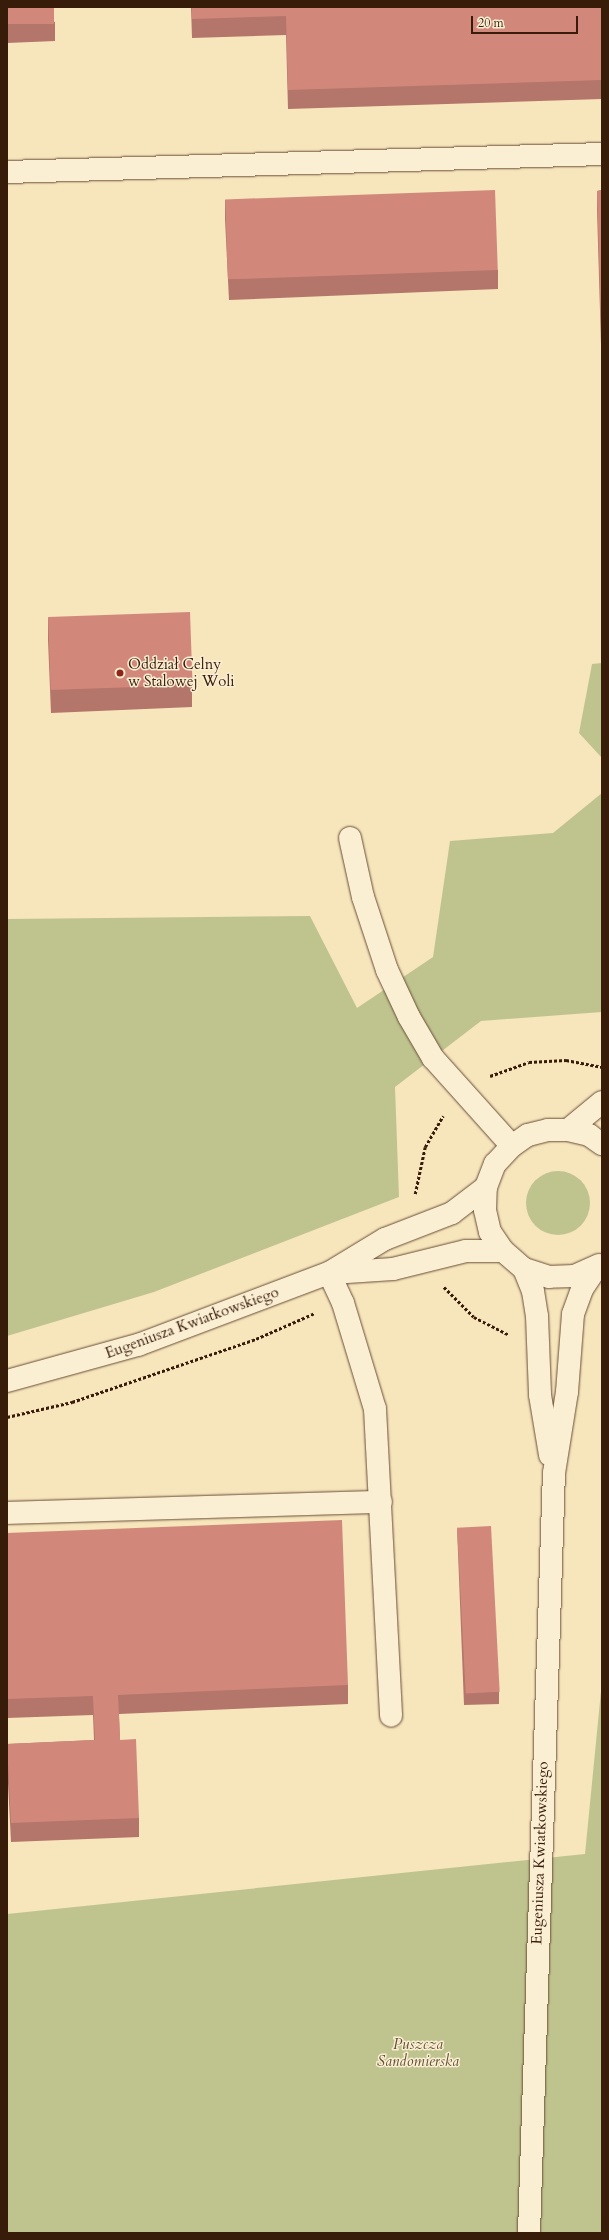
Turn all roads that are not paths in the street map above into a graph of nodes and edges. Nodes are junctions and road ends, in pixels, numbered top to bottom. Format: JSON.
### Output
{"nodes":[{"id":1,"x":602,"y":154,"type":"edge"},
{"id":2,"x":7,"y":172,"type":"edge"},
{"id":3,"x":350,"y":838,"type":"dead end"},
{"id":4,"x":602,"y":1102,"type":"edge"},
{"id":5,"x":568,"y":1130,"type":"junction"},
{"id":6,"x":602,"y":1144,"type":"edge"},
{"id":7,"x":512,"y":1146,"type":"junction"},
{"id":8,"x":486,"y":1187,"type":"junction"},
{"id":9,"x":503,"y":1251,"type":"junction"},
{"id":10,"x":600,"y":1265,"type":"edge"},
{"id":11,"x":524,"y":1269,"type":"junction"},
{"id":12,"x":329,"y":1273,"type":"junction"},
{"id":13,"x":7,"y":1381,"type":"edge"},
{"id":14,"x":554,"y":1473,"type":"junction"},
{"id":15,"x":381,"y":1502,"type":"junction"},
{"id":16,"x":7,"y":1513,"type":"edge"},
{"id":17,"x":391,"y":1716,"type":"dead end"},
{"id":18,"x":529,"y":2233,"type":"edge"}],
"edges":[{"from":1,"to":2,"type":"street"},
{"from":3,"to":7,"type":"street"},
{"from":4,"to":5,"type":"street"},
{"from":5,"to":6,"type":"street"},
{"from":5,"to":7,"type":"street"},
{"from":7,"to":8,"type":"street"},
{"from":8,"to":9,"type":"street"},
{"from":8,"to":12,"type":"street","name":"Eugeniusza Kwiatkowskiego"},
{"from":9,"to":11,"type":"street"},
{"from":9,"to":12,"type":"street","name":"Eugeniusza Kwiatkowskiego"},
{"from":10,"to":11,"type":"street"},
{"from":10,"to":14,"type":"street","name":"Eugeniusza Kwiatkowskiego"},
{"from":11,"to":14,"type":"street","name":"Eugeniusza Kwiatkowskiego"},
{"from":12,"to":13,"type":"street","name":"Eugeniusza Kwiatkowskiego"},
{"from":12,"to":15,"type":"street"},
{"from":14,"to":18,"type":"street","name":"Eugeniusza Kwiatkowskiego"},
{"from":15,"to":16,"type":"street"},
{"from":15,"to":17,"type":"street"}]}
